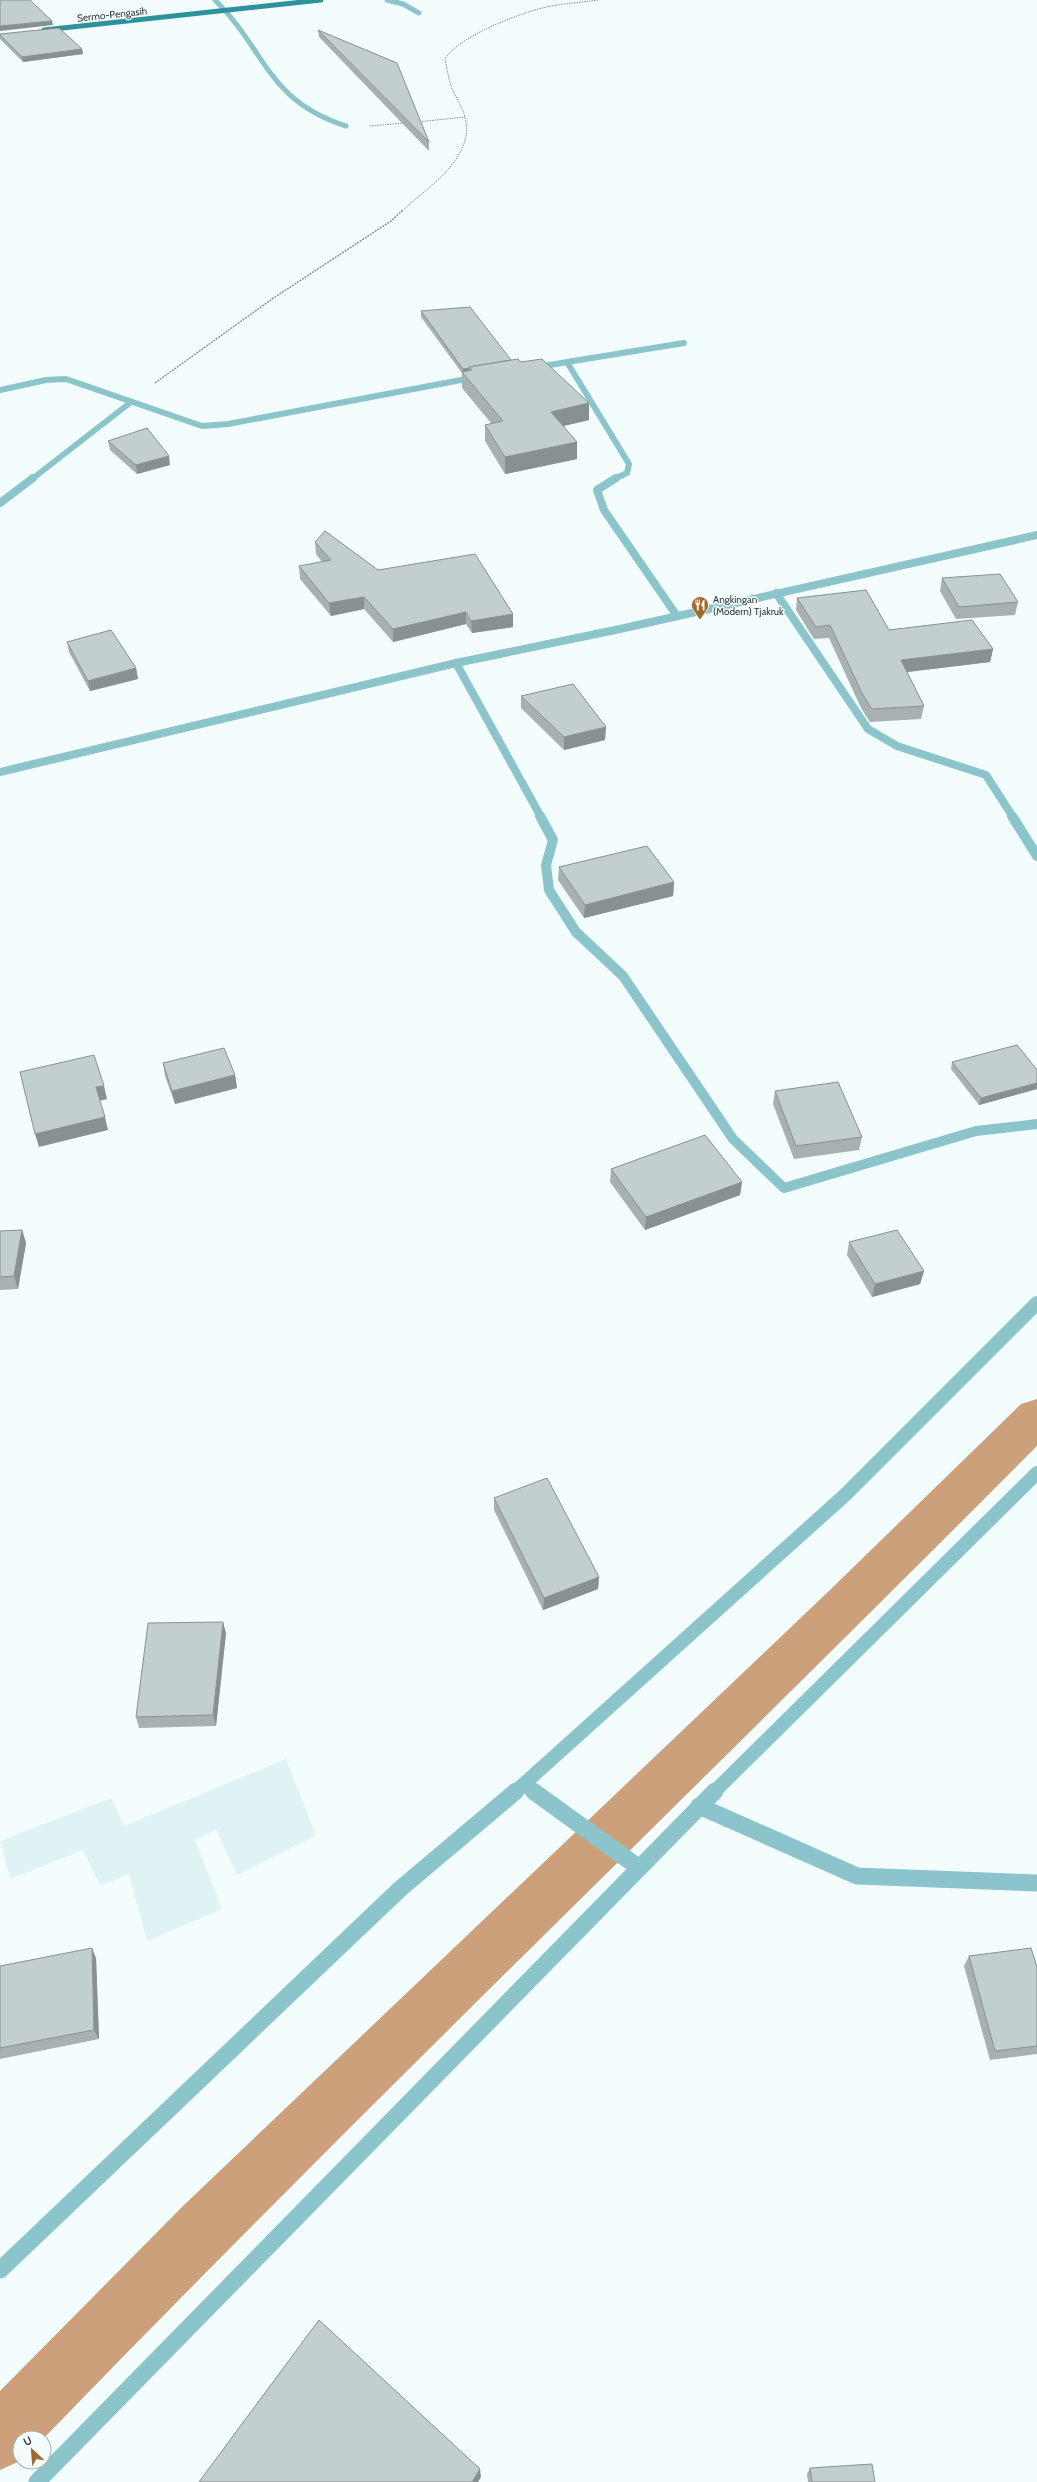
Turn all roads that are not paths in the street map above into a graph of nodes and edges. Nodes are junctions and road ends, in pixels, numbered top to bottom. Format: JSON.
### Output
{"nodes":[{"id":1,"x":215,"y":0,"type":"edge"},
{"id":2,"x":321,"y":0,"type":"edge"},
{"id":3,"x":388,"y":0,"type":"edge"},
{"id":4,"x":226,"y":10,"type":"junction"},
{"id":5,"x":419,"y":13,"type":"dead end"},
{"id":6,"x":35,"y":31,"type":"edge"},
{"id":7,"x":346,"y":126,"type":"road end"},
{"id":8,"x":684,"y":343,"type":"dead end"},
{"id":9,"x":567,"y":362,"type":"junction"},
{"id":10,"x":522,"y":369,"type":"edge"},
{"id":11,"x":488,"y":375,"type":"edge"},
{"id":12,"x":0,"y":390,"type":"edge"},
{"id":13,"x":131,"y":402,"type":"junction"},
{"id":14,"x":0,"y":503,"type":"edge"},
{"id":15,"x":1037,"y":535,"type":"edge"},
{"id":16,"x":776,"y":593,"type":"junction"},
{"id":17,"x":677,"y":616,"type":"junction"},
{"id":18,"x":456,"y":663,"type":"junction"},
{"id":19,"x":0,"y":772,"type":"edge"},
{"id":20,"x":1037,"y":856,"type":"edge"},
{"id":21,"x":1037,"y":1124,"type":"edge"},
{"id":22,"x":1037,"y":1304,"type":"edge"},
{"id":23,"x":1037,"y":1472,"type":"edge"},
{"id":24,"x":524,"y":1784,"type":"junction"},
{"id":25,"x":699,"y":1806,"type":"junction"},
{"id":26,"x":632,"y":1862,"type":"junction"},
{"id":27,"x":1037,"y":1883,"type":"edge"},
{"id":28,"x":0,"y":2270,"type":"edge"},
{"id":29,"x":37,"y":2482,"type":"edge"}],
"edges":[{"from":1,"to":4,"type":"street"},
{"from":2,"to":4,"type":"main road","name":"Sermo-Pengasih"},
{"from":3,"to":5,"type":"street"},
{"from":4,"to":6,"type":"main road","name":"Sermo-Pengasih"},
{"from":4,"to":7,"type":"street"},
{"from":8,"to":9,"type":"street"},
{"from":9,"to":10,"type":"street"},
{"from":9,"to":17,"type":"street"},
{"from":11,"to":13,"type":"street"},
{"from":12,"to":13,"type":"street"},
{"from":13,"to":14,"type":"street"},
{"from":15,"to":16,"type":"street"},
{"from":16,"to":17,"type":"street"},
{"from":16,"to":20,"type":"street"},
{"from":17,"to":18,"type":"street"},
{"from":18,"to":19,"type":"street"},
{"from":18,"to":21,"type":"street"},
{"from":22,"to":24,"type":"street"},
{"from":23,"to":25,"type":"street"},
{"from":24,"to":26,"type":"street"},
{"from":24,"to":28,"type":"street"},
{"from":25,"to":26,"type":"street"},
{"from":25,"to":27,"type":"street"},
{"from":26,"to":29,"type":"street"}]}
